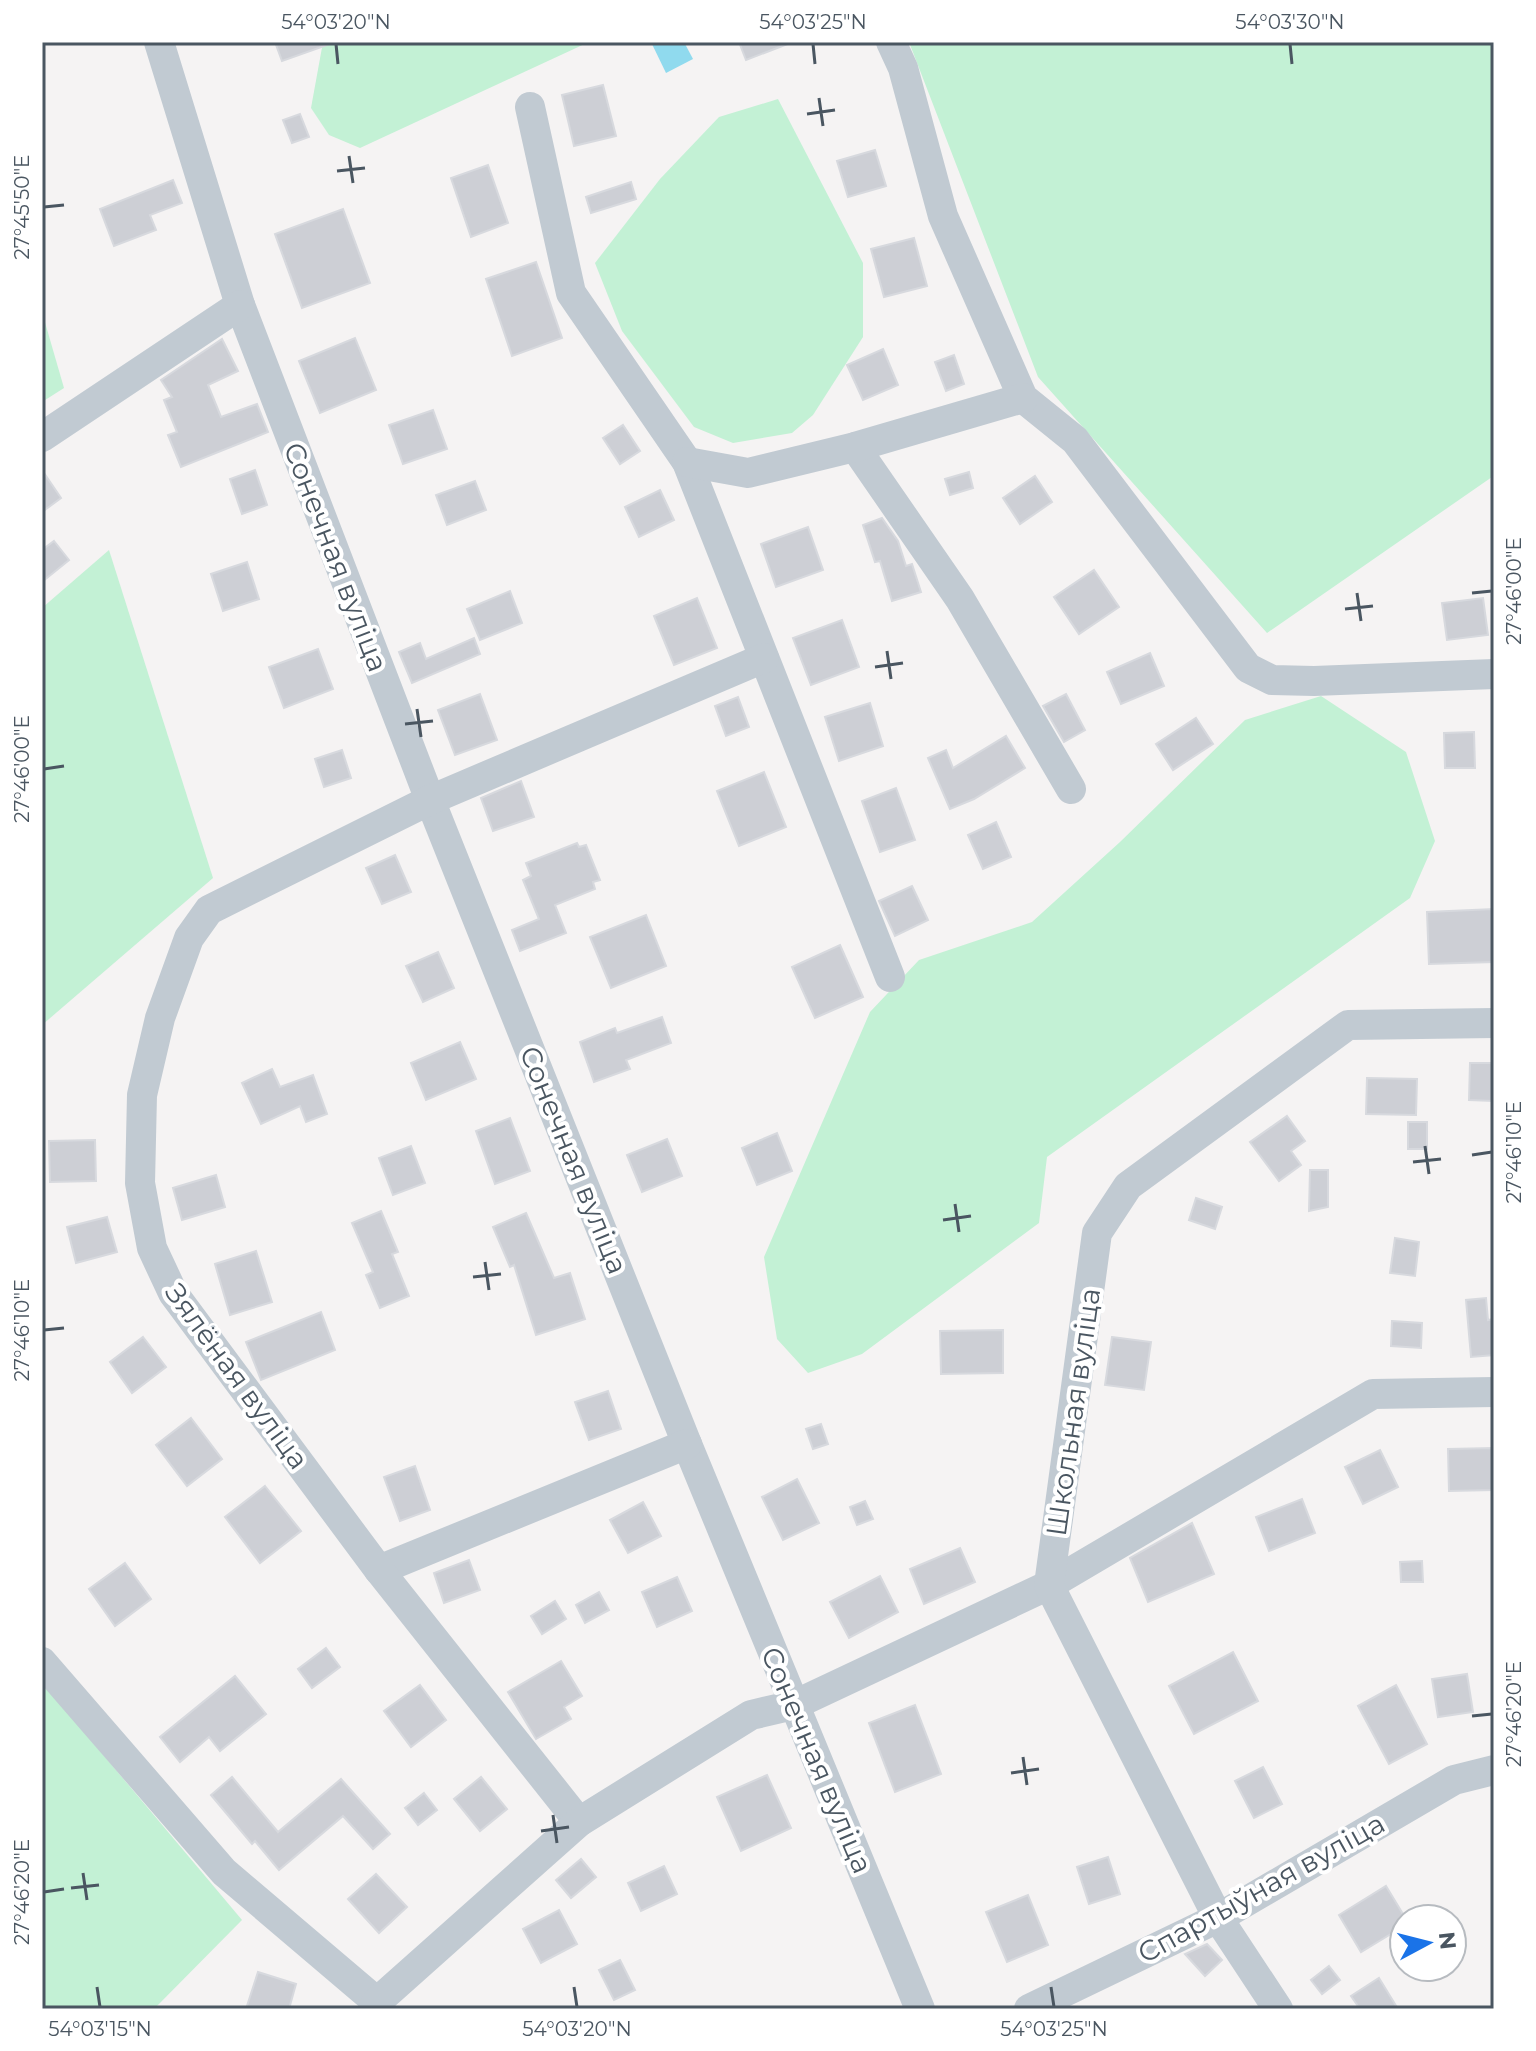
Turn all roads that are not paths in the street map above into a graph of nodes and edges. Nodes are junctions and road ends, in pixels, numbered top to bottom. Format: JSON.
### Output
{"nodes":[{"id":1,"x":159,"y":42,"type":"edge"},
{"id":2,"x":891,"y":42,"type":"edge"},
{"id":3,"x":530,"y":107,"type":"dead end"},
{"id":4,"x":240,"y":305,"type":"junction"},
{"id":5,"x":1023,"y":398,"type":"junction"},
{"id":6,"x":42,"y":437,"type":"edge"},
{"id":7,"x":855,"y":447,"type":"junction"},
{"id":8,"x":687,"y":462,"type":"junction"},
{"id":9,"x":764,"y":658,"type":"junction"},
{"id":10,"x":1494,"y":674,"type":"edge"},
{"id":11,"x":1071,"y":789,"type":"dead end"},
{"id":12,"x":430,"y":800,"type":"junction"},
{"id":13,"x":890,"y":977,"type":"dead end"},
{"id":14,"x":1494,"y":1023,"type":"edge"},
{"id":15,"x":1494,"y":1392,"type":"edge"},
{"id":16,"x":687,"y":1444,"type":"junction"},
{"id":17,"x":379,"y":1570,"type":"junction"},
{"id":18,"x":1049,"y":1585,"type":"junction"},
{"id":19,"x":42,"y":1662,"type":"edge"},
{"id":20,"x":794,"y":1705,"type":"junction"},
{"id":21,"x":1494,"y":1770,"type":"edge"},
{"id":22,"x":579,"y":1822,"type":"junction"},
{"id":23,"x":1218,"y":1918,"type":"junction"},
{"id":24,"x":375,"y":2005,"type":"edge"},
{"id":25,"x":920,"y":2009,"type":"edge"},
{"id":26,"x":1029,"y":2009,"type":"edge"},
{"id":27,"x":1278,"y":2009,"type":"edge"}],
"edges":[{"from":1,"to":4,"type":"street","name":"Сонечная вуліца"},
{"from":2,"to":5,"type":"street"},
{"from":3,"to":8,"type":"street"},
{"from":4,"to":6,"type":"street"},
{"from":4,"to":12,"type":"street","name":"Сонечная вуліца"},
{"from":5,"to":7,"type":"street"},
{"from":5,"to":10,"type":"street"},
{"from":7,"to":8,"type":"street"},
{"from":7,"to":11,"type":"street"},
{"from":8,"to":9,"type":"street"},
{"from":9,"to":12,"type":"street","name":"Зялёная вуліца"},
{"from":9,"to":13,"type":"street"},
{"from":12,"to":16,"type":"street","name":"Сонечная вуліца"},
{"from":12,"to":17,"type":"street","name":"Зялёная вуліца"},
{"from":14,"to":18,"type":"street","name":"Школьная вуліца"},
{"from":15,"to":18,"type":"street"},
{"from":16,"to":17,"type":"street"},
{"from":16,"to":20,"type":"street","name":"Сонечная вуліца"},
{"from":17,"to":22,"type":"street","name":"Зялёная вуліца"},
{"from":18,"to":20,"type":"street"},
{"from":18,"to":23,"type":"street"},
{"from":19,"to":24,"type":"street"},
{"from":20,"to":22,"type":"street"},
{"from":20,"to":25,"type":"street","name":"Сонечная вуліца"},
{"from":21,"to":23,"type":"street","name":"Спартыўная вуліца"},
{"from":22,"to":24,"type":"street"},
{"from":23,"to":26,"type":"street","name":"Спартыўная вуліца"},
{"from":23,"to":27,"type":"street"}]}
